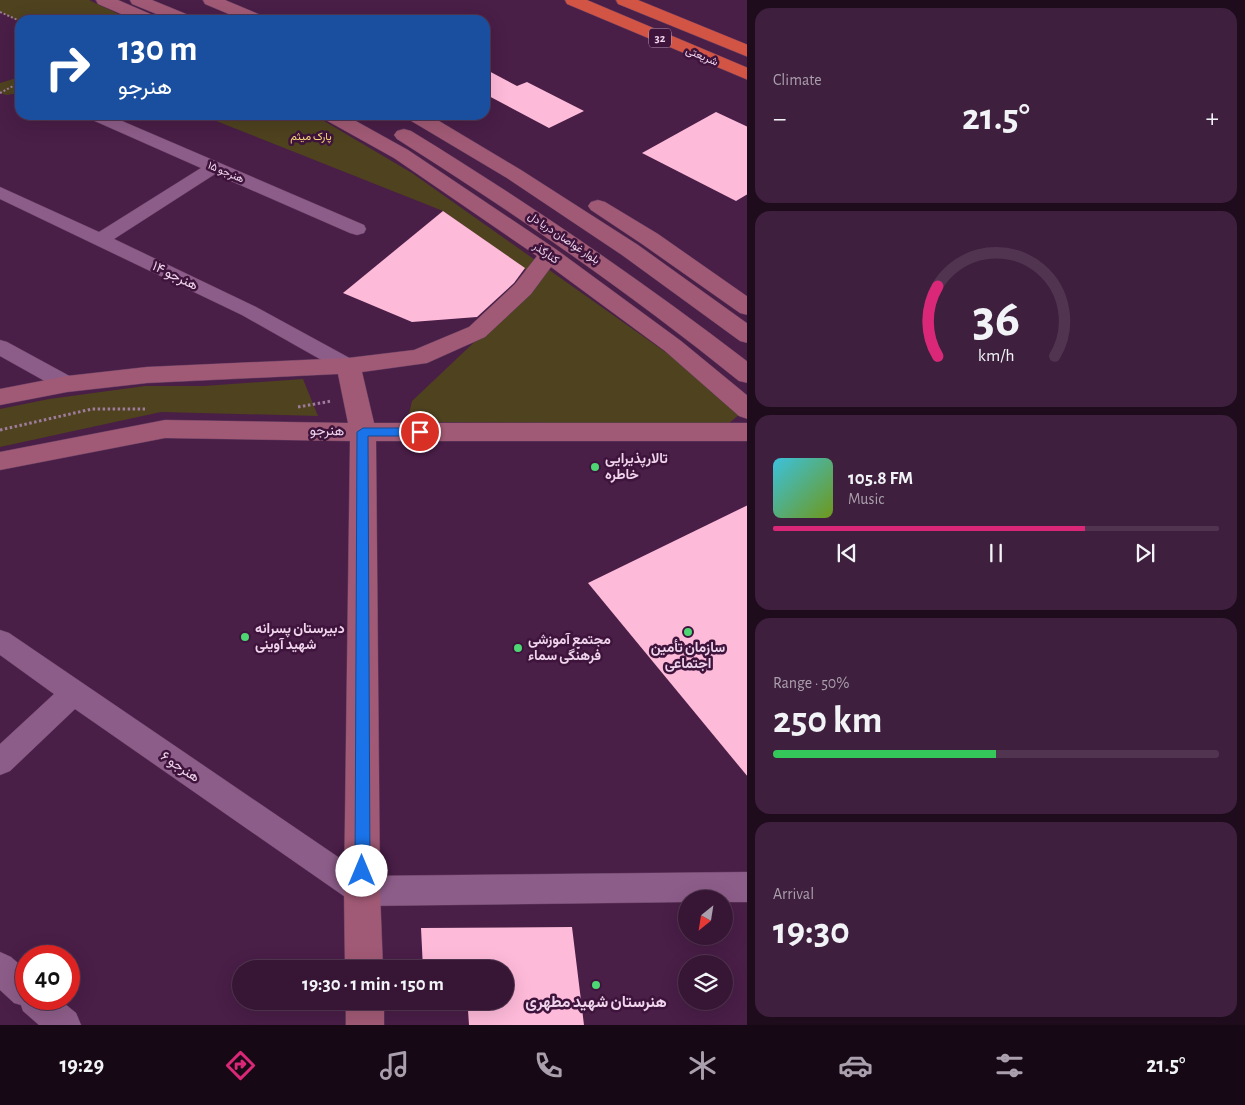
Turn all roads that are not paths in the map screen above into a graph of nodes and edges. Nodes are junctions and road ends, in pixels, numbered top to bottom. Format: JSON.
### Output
{"nodes":[{"id":1,"x":104,"y":0,"type":"edge"},
{"id":2,"x":138,"y":0,"type":"edge"},
{"id":3,"x":211,"y":0,"type":"edge"},
{"id":4,"x":573,"y":0,"type":"edge"},
{"id":5,"x":624,"y":0,"type":"edge"},
{"id":6,"x":194,"y":6,"type":"dead end"},
{"id":7,"x":138,"y":15,"type":"edge"},
{"id":8,"x":173,"y":15,"type":"edge"},
{"id":9,"x":215,"y":15,"type":"edge"},
{"id":10,"x":245,"y":15,"type":"edge"},
{"id":11,"x":747,"y":52,"type":"edge"},
{"id":12,"x":747,"y":75,"type":"edge"},
{"id":13,"x":106,"y":120,"type":"edge"},
{"id":14,"x":340,"y":120,"type":"edge"},
{"id":15,"x":378,"y":120,"type":"edge"},
{"id":16,"x":423,"y":120,"type":"edge"},
{"id":17,"x":455,"y":120,"type":"edge"},
{"id":18,"x":214,"y":167,"type":"junction"},
{"id":19,"x":3,"y":197,"type":"edge"},
{"id":20,"x":357,"y":229,"type":"dead end"},
{"id":21,"x":100,"y":240,"type":"junction"},
{"id":22,"x":549,"y":255,"type":"junction"},
{"id":23,"x":747,"y":307,"type":"edge"},
{"id":24,"x":747,"y":335,"type":"edge"},
{"id":25,"x":0,"y":347,"type":"edge"},
{"id":26,"x":348,"y":366,"type":"junction"},
{"id":27,"x":747,"y":374,"type":"edge"},
{"id":28,"x":67,"y":384,"type":"junction"},
{"id":29,"x":0,"y":397,"type":"edge"},
{"id":30,"x":747,"y":409,"type":"edge"},
{"id":31,"x":363,"y":432,"type":"junction"},
{"id":32,"x":747,"y":432,"type":"edge"},
{"id":33,"x":0,"y":461,"type":"edge"},
{"id":34,"x":0,"y":641,"type":"edge"},
{"id":35,"x":73,"y":693,"type":"junction"},
{"id":36,"x":0,"y":762,"type":"edge"},
{"id":37,"x":747,"y":887,"type":"edge"},
{"id":38,"x":362,"y":891,"type":"junction"},
{"id":39,"x":364,"y":960,"type":"edge"},
{"id":40,"x":0,"y":968,"type":"edge"},
{"id":41,"x":15,"y":981,"type":"edge"},
{"id":42,"x":47,"y":1010,"type":"edge"},
{"id":43,"x":365,"y":1010,"type":"edge"},
{"id":44,"x":64,"y":1025,"type":"edge"},
{"id":45,"x":365,"y":1025,"type":"edge"}],
"edges":[{"from":1,"to":7,"type":"street"},
{"from":2,"to":8,"type":"street"},
{"from":3,"to":10,"type":"street"},
{"from":4,"to":12,"type":"highway","name":"شریعتی","number":"32"},
{"from":5,"to":11,"type":"highway","name":"شریعتی","number":"32"},
{"from":6,"to":9,"type":"street"},
{"from":13,"to":18,"type":"street","name":"هنرجو ۱۵"},
{"from":14,"to":22,"type":"street","name":"کنارگذر"},
{"from":15,"to":27,"type":"street","name":"بلوار غواصان دریا دل"},
{"from":16,"to":24,"type":"street","name":"بلوار غواصان دریا دل"},
{"from":17,"to":23,"type":"street"},
{"from":18,"to":20,"type":"street","name":"هنرجو ۱۵"},
{"from":18,"to":21,"type":"street"},
{"from":19,"to":21,"type":"street","name":"هنرجو ۱۴"},
{"from":21,"to":26,"type":"street","name":"هنرجو ۱۴"},
{"from":22,"to":26,"type":"street"},
{"from":22,"to":30,"type":"street","name":"کنارگذر"},
{"from":25,"to":28,"type":"street"},
{"from":26,"to":28,"type":"street"},
{"from":26,"to":31,"type":"street"},
{"from":28,"to":29,"type":"street"},
{"from":31,"to":32,"type":"street","name":"هنرجو"},
{"from":31,"to":33,"type":"street","name":"هنرجو"},
{"from":31,"to":38,"type":"street"},
{"from":34,"to":35,"type":"street","name":"هنرجو ۶"},
{"from":35,"to":36,"type":"street"},
{"from":35,"to":38,"type":"street","name":"هنرجو ۶"},
{"from":37,"to":38,"type":"street"},
{"from":38,"to":39,"type":"street"},
{"from":40,"to":41,"type":"street"},
{"from":42,"to":44,"type":"street"},
{"from":43,"to":45,"type":"street"}]}
